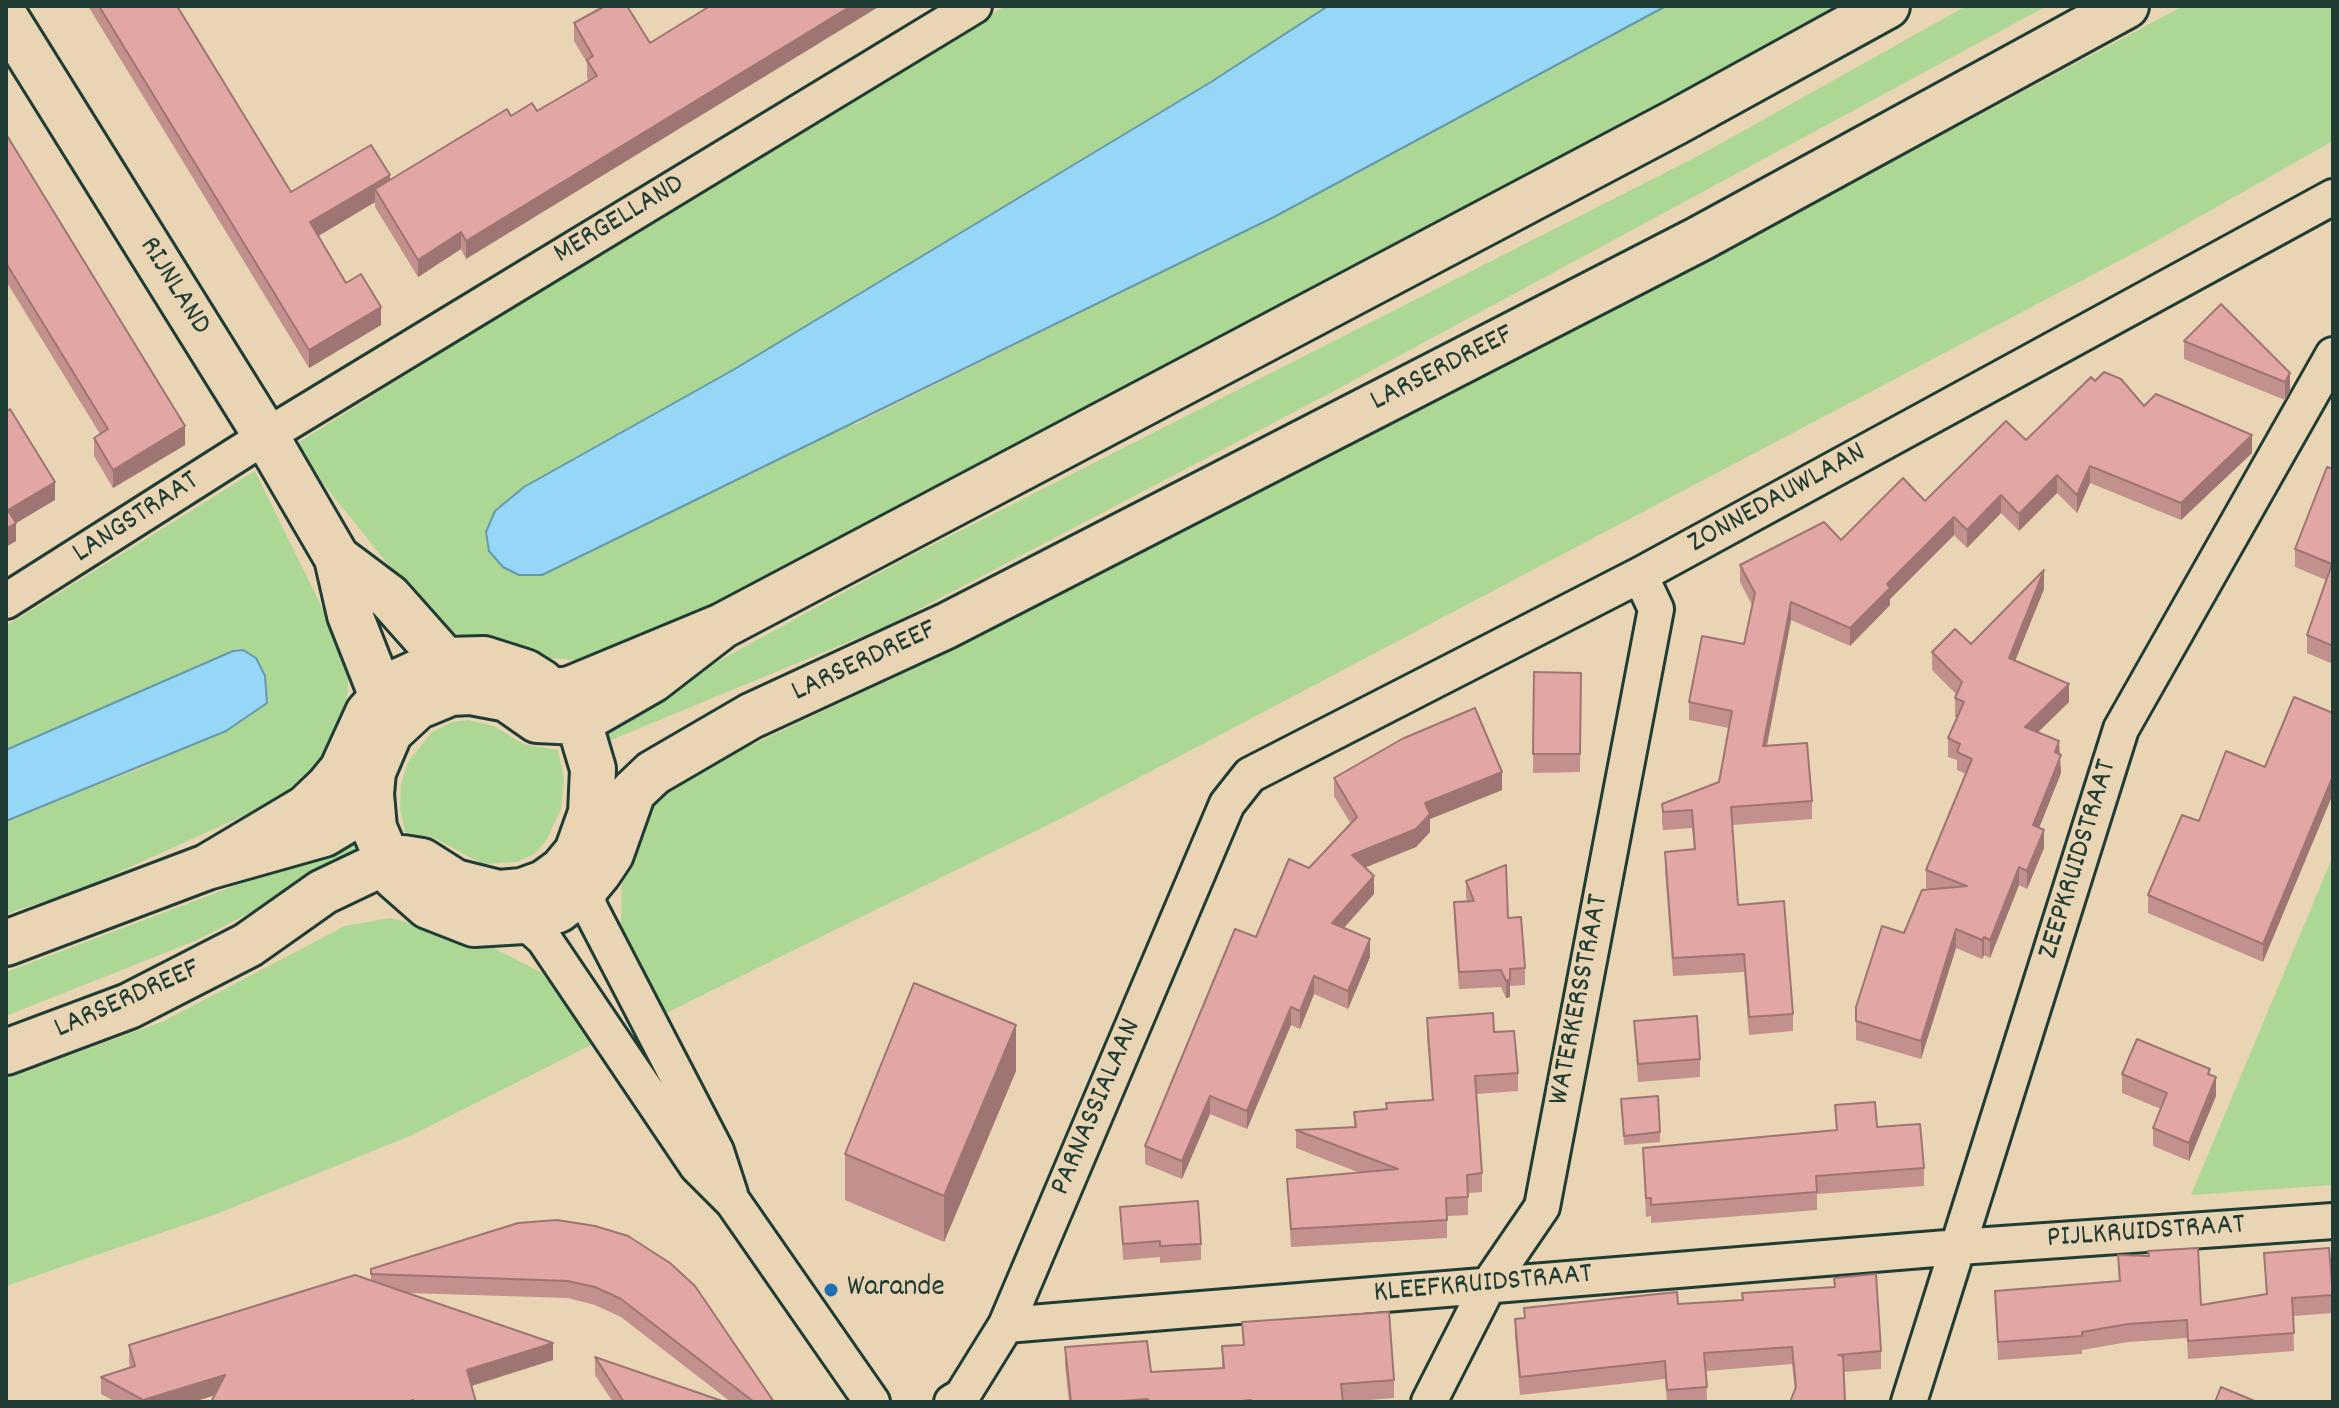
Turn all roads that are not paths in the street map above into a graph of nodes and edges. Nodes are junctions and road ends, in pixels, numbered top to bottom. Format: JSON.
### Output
{"nodes":[{"id":1,"x":974,"y":6,"type":"edge"},
{"id":2,"x":1887,"y":6,"type":"edge"},
{"id":3,"x":2126,"y":6,"type":"edge"},
{"id":4,"x":6,"y":18,"type":"edge"},
{"id":5,"x":2333,"y":197,"type":"edge"},
{"id":6,"x":2333,"y":355,"type":"edge"},
{"id":7,"x":266,"y":436,"type":"junction"},
{"id":8,"x":337,"y":558,"type":"junction"},
{"id":9,"x":1640,"y":575,"type":"junction"},
{"id":10,"x":6,"y":601,"type":"edge"},
{"id":11,"x":445,"y":660,"type":"junction"},
{"id":12,"x":566,"y":706,"type":"junction"},
{"id":13,"x":386,"y":713,"type":"junction"},
{"id":14,"x":371,"y":794,"type":"junction"},
{"id":15,"x":609,"y":803,"type":"junction"},
{"id":16,"x":1227,"y":804,"type":"joint"},
{"id":17,"x":207,"y":867,"type":"junction"},
{"id":18,"x":581,"y":870,"type":"junction"},
{"id":19,"x":397,"y":876,"type":"junction"},
{"id":20,"x":524,"y":921,"type":"junction"},
{"id":21,"x":6,"y":943,"type":"edge"},
{"id":22,"x":6,"y":1052,"type":"edge"},
{"id":23,"x":733,"y":1202,"type":"junction"},
{"id":24,"x":2333,"y":1221,"type":"edge"},
{"id":25,"x":1959,"y":1247,"type":"junction"},
{"id":26,"x":1488,"y":1286,"type":"junction"},
{"id":27,"x":1006,"y":1325,"type":"junction"},
{"id":28,"x":872,"y":1402,"type":"edge"},
{"id":29,"x":952,"y":1402,"type":"edge"},
{"id":30,"x":1429,"y":1402,"type":"edge"},
{"id":31,"x":1909,"y":1402,"type":"edge"}],
"edges":[{"from":1,"to":7,"type":"street","name":"MERGELLAND"},
{"from":2,"to":12,"type":"main road"},
{"from":3,"to":15,"type":"main road","name":"LARSERDREEF"},
{"from":4,"to":7,"type":"main road","name":"RIJNLAND"},
{"from":5,"to":9,"type":"street","name":"ZONNEDAUWLAAN"},
{"from":6,"to":25,"type":"street","name":"ZEEPKRUIDSTRAAT"},
{"from":7,"to":8,"type":"main road","name":"RIJNLAND"},
{"from":7,"to":10,"type":"street","name":"LANGSTRAAT"},
{"from":8,"to":11,"type":"main road","name":"RIJNLAND"},
{"from":8,"to":13,"type":"main road","name":"RIJNLAND"},
{"from":9,"to":16,"type":"street","name":"ZONNEDAUWLAAN"},
{"from":9,"to":26,"type":"street","name":"WATERKERSSTRAAT"},
{"from":11,"to":12,"type":"main road"},
{"from":11,"to":13,"type":"main road"},
{"from":12,"to":13,"type":"main road"},
{"from":12,"to":15,"type":"main road"},
{"from":13,"to":14,"type":"main road"},
{"from":13,"to":17,"type":"main road"},
{"from":14,"to":17,"type":"main road"},
{"from":14,"to":19,"type":"main road"},
{"from":15,"to":18,"type":"main road"},
{"from":16,"to":27,"type":"street","name":"PARNASSIALAAN"},
{"from":17,"to":21,"type":"main road"},
{"from":18,"to":19,"type":"main road"},
{"from":18,"to":20,"type":"main road"},
{"from":18,"to":23,"type":"street"},
{"from":19,"to":20,"type":"main road"},
{"from":19,"to":22,"type":"main road","name":"LARSERDREEF"},
{"from":20,"to":23,"type":"street"},
{"from":23,"to":28,"type":"street"},
{"from":24,"to":25,"type":"street","name":"PIJLKRUIDSTRAAT"},
{"from":25,"to":26,"type":"street","name":"KLEEFKRUIDSTRAAT"},
{"from":25,"to":31,"type":"street","name":"ZEEPKRUIDSTRAAT"},
{"from":26,"to":27,"type":"street","name":"KLEEFKRUIDSTRAAT"},
{"from":26,"to":30,"type":"street","name":"WATERKERSSTRAAT"},
{"from":27,"to":29,"type":"street","name":"PARNASSIALAAN"}]}
